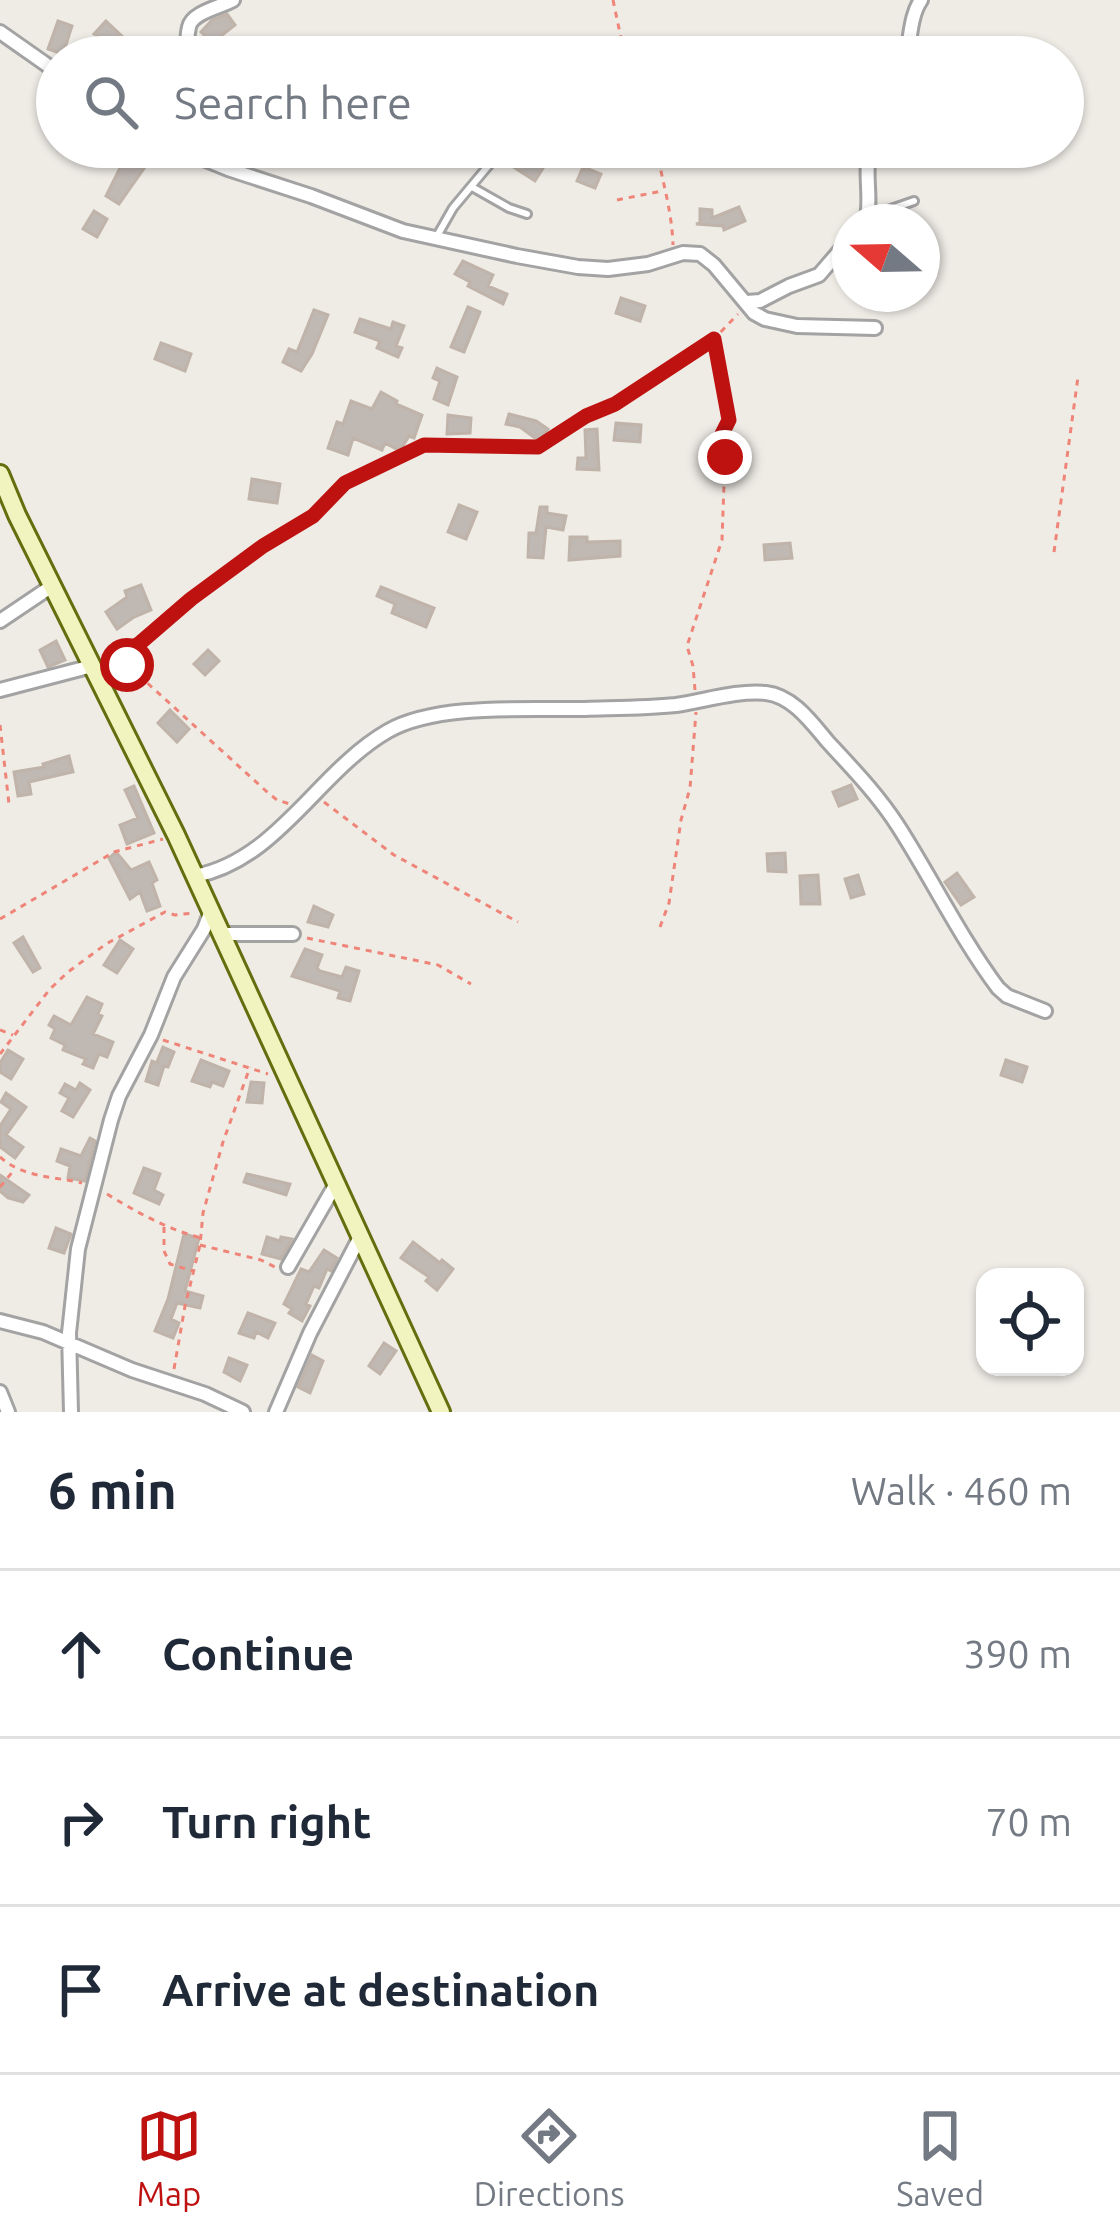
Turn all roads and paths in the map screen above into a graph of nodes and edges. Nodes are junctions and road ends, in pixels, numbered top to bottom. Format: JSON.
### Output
{"nodes":[{"id":1,"x":233,"y":0,"type":"edge"},
{"id":2,"x":613,"y":0,"type":"edge"},
{"id":3,"x":921,"y":0,"type":"edge"},
{"id":4,"x":0,"y":32,"type":"edge"},
{"id":5,"x":190,"y":36,"type":"edge"},
{"id":6,"x":621,"y":36,"type":"edge"},
{"id":7,"x":912,"y":36,"type":"edge"},
{"id":8,"x":36,"y":57,"type":"edge"},
{"id":9,"x":223,"y":168,"type":"edge"},
{"id":10,"x":487,"y":168,"type":"edge"},
{"id":11,"x":660,"y":168,"type":"edge"},
{"id":12,"x":867,"y":168,"type":"edge"},
{"id":13,"x":472,"y":187,"type":"junction"},
{"id":14,"x":664,"y":190,"type":"junction"},
{"id":15,"x":617,"y":200,"type":"dead end"},
{"id":16,"x":914,"y":201,"type":"dead end"},
{"id":17,"x":867,"y":204,"type":"edge"},
{"id":18,"x":906,"y":204,"type":"edge"},
{"id":19,"x":527,"y":214,"type":"dead end"},
{"id":20,"x":436,"y":239,"type":"junction"},
{"id":21,"x":671,"y":256,"type":"junction"},
{"id":22,"x":832,"y":260,"type":"edge"},
{"id":23,"x":748,"y":305,"type":"junction"},
{"id":24,"x":875,"y":328,"type":"dead end"},
{"id":25,"x":714,"y":339,"type":"junction"},
{"id":26,"x":1078,"y":377,"type":"dead end"},
{"id":27,"x":0,"y":474,"type":"edge"},
{"id":28,"x":1054,"y":553,"type":"dead end"},
{"id":29,"x":52,"y":586,"type":"junction"},
{"id":30,"x":0,"y":621,"type":"edge"},
{"id":31,"x":119,"y":657,"type":"junction"},
{"id":32,"x":92,"y":666,"type":"junction"},
{"id":33,"x":0,"y":691,"type":"edge"},
{"id":34,"x":695,"y":702,"type":"junction"},
{"id":35,"x":0,"y":725,"type":"edge"},
{"id":36,"x":307,"y":800,"type":"junction"},
{"id":37,"x":9,"y":804,"type":"dead end"},
{"id":38,"x":176,"y":835,"type":"junction"},
{"id":39,"x":195,"y":876,"type":"junction"},
{"id":40,"x":211,"y":911,"type":"junction"},
{"id":41,"x":0,"y":920,"type":"edge"},
{"id":42,"x":518,"y":922,"type":"dead end"},
{"id":43,"x":660,"y":928,"type":"dead end"},
{"id":44,"x":222,"y":934,"type":"junction"},
{"id":45,"x":293,"y":934,"type":"joint"},
{"id":46,"x":471,"y":984,"type":"dead end"},
{"id":47,"x":1045,"y":1011,"type":"dead end"},
{"id":48,"x":0,"y":1030,"type":"edge"},
{"id":49,"x":13,"y":1035,"type":"junction"},
{"id":50,"x":151,"y":1035,"type":"junction"},
{"id":51,"x":0,"y":1054,"type":"edge"},
{"id":52,"x":250,"y":1066,"type":"junction"},
{"id":53,"x":290,"y":1082,"type":"junction"},
{"id":54,"x":15,"y":1169,"type":"dead end"},
{"id":55,"x":337,"y":1182,"type":"junction"},
{"id":56,"x":0,"y":1187,"type":"edge"},
{"id":57,"x":164,"y":1225,"type":"dead end"},
{"id":58,"x":361,"y":1235,"type":"junction"},
{"id":59,"x":200,"y":1245,"type":"junction"},
{"id":60,"x":288,"y":1267,"type":"joint"},
{"id":61,"x":194,"y":1272,"type":"junction"},
{"id":62,"x":0,"y":1321,"type":"edge"},
{"id":63,"x":70,"y":1344,"type":"junction"},
{"id":64,"x":170,"y":1382,"type":"junction"},
{"id":65,"x":0,"y":1392,"type":"edge"},
{"id":66,"x":8,"y":1412,"type":"edge"},
{"id":67,"x":71,"y":1412,"type":"edge"},
{"id":68,"x":243,"y":1412,"type":"edge"},
{"id":69,"x":276,"y":1412,"type":"edge"},
{"id":70,"x":441,"y":1412,"type":"edge"}],
"edges":[{"from":1,"to":5,"type":"street"},
{"from":2,"to":6,"type":"path"},
{"from":3,"to":7,"type":"street"},
{"from":4,"to":8,"type":"street"},
{"from":9,"to":20,"type":"street"},
{"from":10,"to":13,"type":"lane"},
{"from":11,"to":14,"type":"path"},
{"from":12,"to":17,"type":"street"},
{"from":13,"to":19,"type":"lane"},
{"from":13,"to":20,"type":"lane"},
{"from":14,"to":15,"type":"path"},
{"from":14,"to":21,"type":"path"},
{"from":16,"to":18,"type":"lane"},
{"from":20,"to":21,"type":"street"},
{"from":21,"to":23,"type":"street"},
{"from":22,"to":23,"type":"street"},
{"from":23,"to":24,"type":"street"},
{"from":23,"to":25,"type":"path"},
{"from":25,"to":31,"type":"path"},
{"from":25,"to":34,"type":"path"},
{"from":26,"to":28,"type":"path"},
{"from":27,"to":29,"type":"street"},
{"from":29,"to":30,"type":"street"},
{"from":29,"to":32,"type":"street"},
{"from":31,"to":32,"type":"path"},
{"from":31,"to":36,"type":"path"},
{"from":32,"to":33,"type":"street"},
{"from":32,"to":38,"type":"street"},
{"from":34,"to":36,"type":"street"},
{"from":34,"to":43,"type":"path"},
{"from":34,"to":47,"type":"street"},
{"from":35,"to":37,"type":"path"},
{"from":36,"to":39,"type":"street"},
{"from":36,"to":42,"type":"path"},
{"from":38,"to":39,"type":"street"},
{"from":38,"to":41,"type":"path"},
{"from":39,"to":40,"type":"street"},
{"from":40,"to":44,"type":"street"},
{"from":40,"to":49,"type":"path"},
{"from":40,"to":50,"type":"street"},
{"from":44,"to":45,"type":"street"},
{"from":44,"to":53,"type":"street"},
{"from":45,"to":46,"type":"path"},
{"from":48,"to":49,"type":"path"},
{"from":49,"to":51,"type":"path"},
{"from":50,"to":52,"type":"path"},
{"from":50,"to":63,"type":"street"},
{"from":52,"to":53,"type":"path"},
{"from":52,"to":59,"type":"path"},
{"from":53,"to":55,"type":"street"},
{"from":54,"to":56,"type":"path"},
{"from":55,"to":58,"type":"street"},
{"from":55,"to":60,"type":"street"},
{"from":57,"to":61,"type":"path"},
{"from":58,"to":69,"type":"street"},
{"from":58,"to":70,"type":"street"},
{"from":59,"to":60,"type":"path"},
{"from":59,"to":61,"type":"path"},
{"from":61,"to":64,"type":"path"},
{"from":62,"to":63,"type":"street"},
{"from":63,"to":64,"type":"street"},
{"from":63,"to":67,"type":"street"},
{"from":64,"to":68,"type":"street"},
{"from":65,"to":66,"type":"street"}]}
